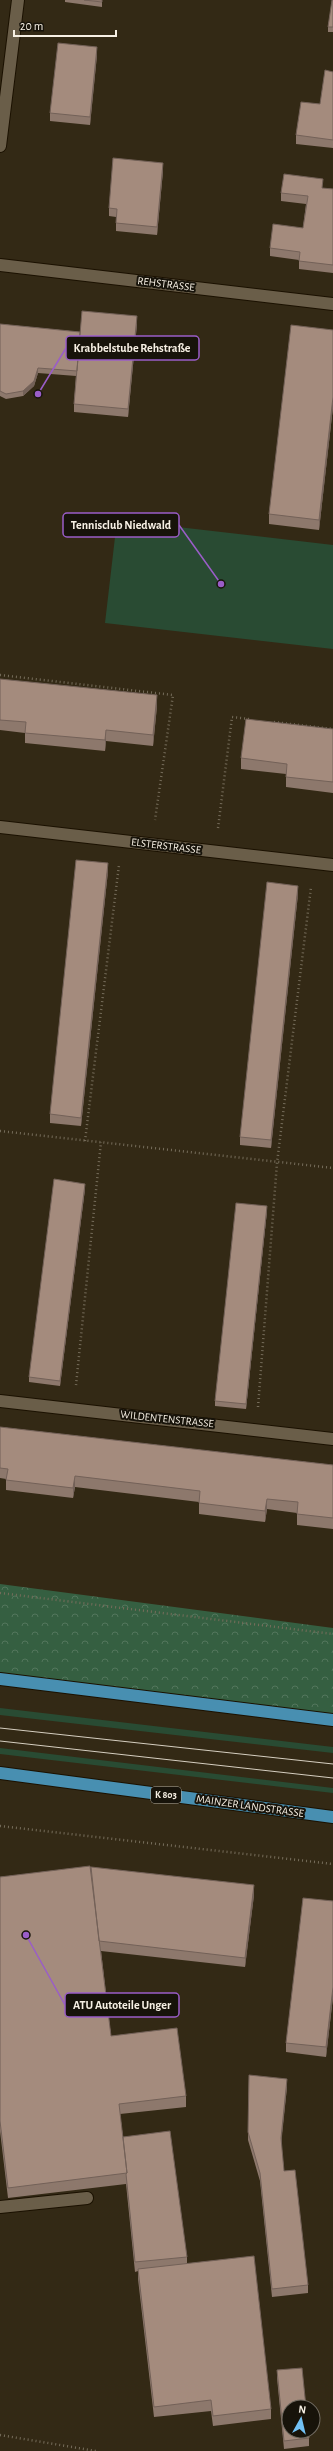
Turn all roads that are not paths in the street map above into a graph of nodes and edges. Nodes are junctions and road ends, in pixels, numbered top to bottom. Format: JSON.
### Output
{"nodes":[{"id":1,"x":18,"y":0,"type":"edge"},
{"id":2,"x":0,"y":146,"type":"edge"},
{"id":3,"x":0,"y":265,"type":"edge"},
{"id":4,"x":333,"y":304,"type":"edge"},
{"id":5,"x":0,"y":827,"type":"edge"},
{"id":6,"x":333,"y":865,"type":"edge"},
{"id":7,"x":0,"y":1401,"type":"edge"},
{"id":8,"x":333,"y":1439,"type":"edge"},
{"id":9,"x":0,"y":1679,"type":"edge"},
{"id":10,"x":23,"y":1682,"type":"junction"},
{"id":11,"x":0,"y":1686,"type":"edge"},
{"id":12,"x":333,"y":1720,"type":"edge"},
{"id":13,"x":0,"y":1773,"type":"edge"},
{"id":14,"x":333,"y":1817,"type":"edge"},
{"id":15,"x":88,"y":2198,"type":"dead end"},
{"id":16,"x":0,"y":2207,"type":"edge"}],
"edges":[{"from":1,"to":2,"type":"street"},
{"from":3,"to":4,"type":"street","name":"REHSTRASSE"},
{"from":5,"to":6,"type":"street","name":"ELSTERSTRASSE"},
{"from":7,"to":8,"type":"street","name":"WILDENTENSTRASSE"},
{"from":9,"to":10,"type":"main road"},
{"from":10,"to":11,"type":"street"},
{"from":10,"to":12,"type":"main road"},
{"from":13,"to":14,"type":"main road","name":"MAINZER LANDSTRASSE","number":"K 803"},
{"from":15,"to":16,"type":"street"}]}
